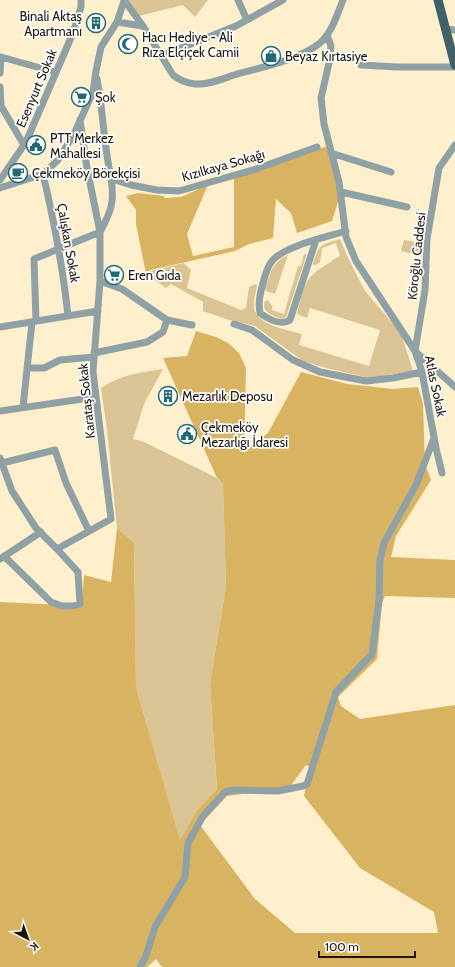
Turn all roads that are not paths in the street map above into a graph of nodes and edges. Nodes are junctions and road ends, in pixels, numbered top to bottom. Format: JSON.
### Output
{"nodes":[{"id":1,"x":81,"y":0,"type":"edge"},
{"id":2,"x":124,"y":0,"type":"edge"},
{"id":3,"x":238,"y":0,"type":"edge"},
{"id":4,"x":283,"y":0,"type":"edge"},
{"id":5,"x":343,"y":0,"type":"edge"},
{"id":6,"x":438,"y":0,"type":"edge"},
{"id":7,"x":247,"y":20,"type":"junction"},
{"id":8,"x":117,"y":22,"type":"junction"},
{"id":9,"x":143,"y":26,"type":"junction"},
{"id":10,"x":445,"y":29,"type":"junction"},
{"id":11,"x":455,"y":30,"type":"edge"},
{"id":12,"x":327,"y":35,"type":"junction"},
{"id":13,"x":161,"y":56,"type":"junction"},
{"id":14,"x":361,"y":65,"type":"dead end"},
{"id":15,"x":455,"y":66,"type":"edge"},
{"id":16,"x":96,"y":70,"type":"junction"},
{"id":17,"x":55,"y":72,"type":"junction"},
{"id":18,"x":0,"y":73,"type":"edge"},
{"id":19,"x":0,"y":87,"type":"edge"},
{"id":20,"x":0,"y":106,"type":"edge"},
{"id":21,"x":80,"y":120,"type":"junction"},
{"id":22,"x":24,"y":145,"type":"junction"},
{"id":23,"x":455,"y":145,"type":"edge"},
{"id":24,"x":317,"y":147,"type":"dead end"},
{"id":25,"x":331,"y":154,"type":"junction"},
{"id":26,"x":391,"y":172,"type":"dead end"},
{"id":27,"x":43,"y":174,"type":"junction"},
{"id":28,"x":112,"y":179,"type":"junction"},
{"id":29,"x":0,"y":180,"type":"edge"},
{"id":30,"x":0,"y":188,"type":"edge"},
{"id":31,"x":341,"y":192,"type":"junction"},
{"id":32,"x":407,"y":207,"type":"dead end"},
{"id":33,"x":346,"y":231,"type":"junction"},
{"id":34,"x":100,"y":232,"type":"junction"},
{"id":35,"x":316,"y":240,"type":"junction"},
{"id":36,"x":58,"y":248,"type":"junction"},
{"id":37,"x":100,"y":281,"type":"junction"},
{"id":38,"x":98,"y":311,"type":"junction"},
{"id":39,"x":68,"y":316,"type":"junction"},
{"id":40,"x":167,"y":320,"type":"junction"},
{"id":41,"x":34,"y":321,"type":"junction"},
{"id":42,"x":234,"y":324,"type":"dead end"},
{"id":43,"x":192,"y":325,"type":"dead end"},
{"id":44,"x":0,"y":327,"type":"edge"},
{"id":45,"x":416,"y":351,"type":"junction"},
{"id":46,"x":94,"y":355,"type":"junction"},
{"id":47,"x":27,"y":368,"type":"junction"},
{"id":48,"x":422,"y":372,"type":"junction"},
{"id":49,"x":455,"y":387,"type":"edge"},
{"id":50,"x":96,"y":397,"type":"junction"},
{"id":51,"x":24,"y":407,"type":"junction"},
{"id":52,"x":0,"y":411,"type":"edge"},
{"id":53,"x":434,"y":438,"type":"junction"},
{"id":54,"x":0,"y":460,"type":"edge"},
{"id":55,"x":442,"y":473,"type":"dead end"},
{"id":56,"x":89,"y":531,"type":"junction"},
{"id":57,"x":41,"y":532,"type":"junction"},
{"id":58,"x":57,"y":549,"type":"junction"},
{"id":59,"x":2,"y":557,"type":"edge"},
{"id":60,"x":140,"y":967,"type":"edge"}],
"edges":[{"from":1,"to":17,"type":"street","name":"Esenyurt Sokak"},
{"from":2,"to":8,"type":"street"},
{"from":2,"to":9,"type":"street"},
{"from":3,"to":7,"type":"street"},
{"from":4,"to":7,"type":"street"},
{"from":5,"to":12,"type":"street"},
{"from":6,"to":10,"type":"main road"},
{"from":7,"to":13,"type":"street"},
{"from":8,"to":9,"type":"street"},
{"from":8,"to":16,"type":"street"},
{"from":9,"to":13,"type":"street"},
{"from":10,"to":11,"type":"street"},
{"from":10,"to":15,"type":"main road"},
{"from":12,"to":13,"type":"street"},
{"from":12,"to":25,"type":"street"},
{"from":14,"to":15,"type":"street"},
{"from":16,"to":21,"type":"street"},
{"from":16,"to":28,"type":"street"},
{"from":17,"to":18,"type":"street"},
{"from":17,"to":22,"type":"street","name":"Esenyurt Sokak"},
{"from":19,"to":20,"type":"street"},
{"from":20,"to":22,"type":"street"},
{"from":21,"to":27,"type":"street"},
{"from":21,"to":34,"type":"street"},
{"from":22,"to":29,"type":"street","name":"Esenyurt Sokak"},
{"from":23,"to":45,"type":"street","name":"Köroğlu Caddesi"},
{"from":24,"to":28,"type":"street","name":"Kızılkaya Sokağı"},
{"from":25,"to":26,"type":"street"},
{"from":25,"to":31,"type":"street"},
{"from":27,"to":30,"type":"street"},
{"from":27,"to":36,"type":"street","name":"Çalışkan Sokak"},
{"from":28,"to":34,"type":"street"},
{"from":31,"to":32,"type":"street"},
{"from":31,"to":33,"type":"street"},
{"from":33,"to":35,"type":"street"},
{"from":33,"to":45,"type":"street"},
{"from":34,"to":36,"type":"street"},
{"from":34,"to":37,"type":"street"},
{"from":35,"to":35,"type":"street"},
{"from":36,"to":39,"type":"street","name":"Çalışkan Sokak"},
{"from":36,"to":41,"type":"street"},
{"from":37,"to":38,"type":"street","name":"Karataş Sokak"},
{"from":37,"to":40,"type":"street"},
{"from":38,"to":39,"type":"street"},
{"from":38,"to":46,"type":"street","name":"Karataş Sokak"},
{"from":39,"to":41,"type":"street"},
{"from":40,"to":43,"type":"street"},
{"from":40,"to":46,"type":"street"},
{"from":41,"to":44,"type":"street"},
{"from":41,"to":47,"type":"street"},
{"from":42,"to":48,"type":"street"},
{"from":45,"to":48,"type":"street","name":"Atlas Sokak"},
{"from":45,"to":49,"type":"street"},
{"from":46,"to":47,"type":"street"},
{"from":46,"to":50,"type":"street","name":"Karataş Sokak"},
{"from":47,"to":51,"type":"street"},
{"from":48,"to":53,"type":"street","name":"Atlas Sokak"},
{"from":50,"to":51,"type":"street"},
{"from":50,"to":56,"type":"street","name":"Karataş Sokak"},
{"from":51,"to":52,"type":"street"},
{"from":53,"to":55,"type":"street","name":"Atlas Sokak"},
{"from":53,"to":60,"type":"street"},
{"from":54,"to":56,"type":"street"},
{"from":54,"to":57,"type":"street"},
{"from":56,"to":58,"type":"street"},
{"from":57,"to":58,"type":"street"},
{"from":57,"to":59,"type":"street"},
{"from":58,"to":59,"type":"street"}]}
